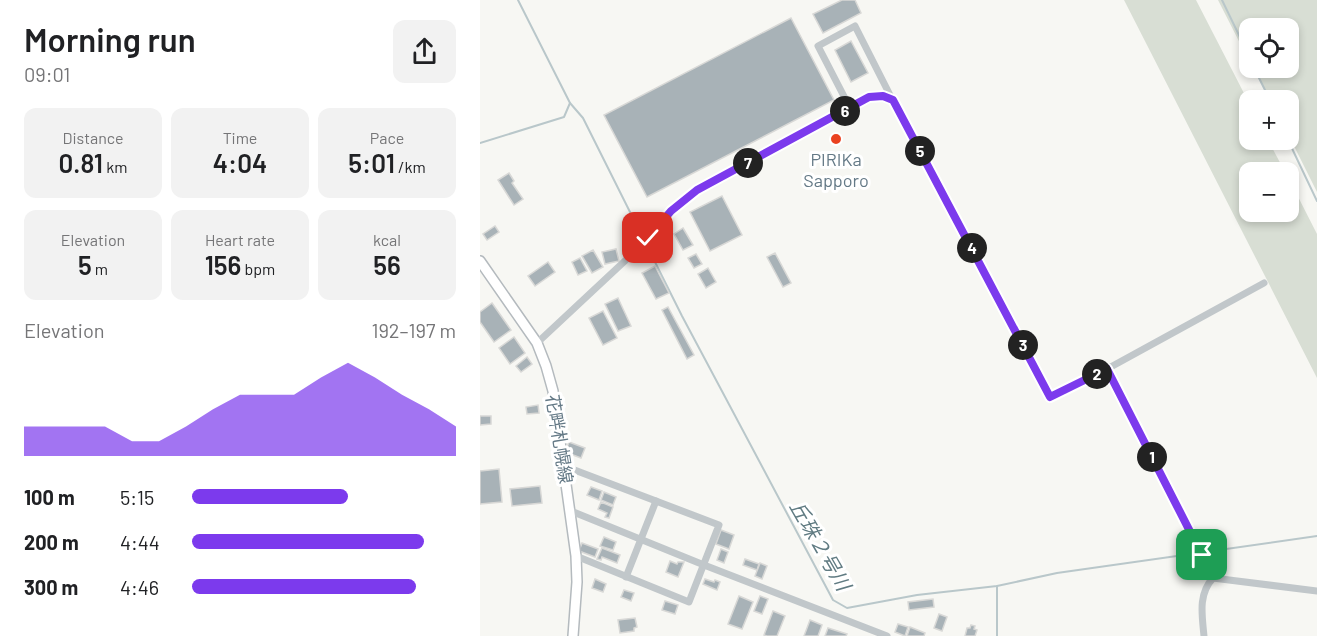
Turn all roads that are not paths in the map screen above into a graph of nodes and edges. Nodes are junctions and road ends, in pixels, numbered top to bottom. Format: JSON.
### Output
{"nodes":[{"id":1,"x":893,"y":100,"type":"junction"},
{"id":2,"x":850,"y":108,"type":"junction"},
{"id":3,"x":480,"y":261,"type":"edge"},
{"id":4,"x":1264,"y":283,"type":"dead end"},
{"id":5,"x":537,"y":344,"type":"junction"},
{"id":6,"x":1107,"y":369,"type":"junction"},
{"id":7,"x":564,"y":466,"type":"junction"},
{"id":8,"x":656,"y":501,"type":"junction"},
{"id":9,"x":571,"y":510,"type":"junction"},
{"id":10,"x":641,"y":540,"type":"junction"},
{"id":11,"x":576,"y":556,"type":"junction"},
{"id":12,"x":704,"y":565,"type":"junction"},
{"id":13,"x":626,"y":577,"type":"junction"},
{"id":14,"x":1213,"y":578,"type":"junction"},
{"id":15,"x":1317,"y":591,"type":"edge"},
{"id":16,"x":573,"y":636,"type":"edge"},
{"id":17,"x":887,"y":636,"type":"edge"},
{"id":18,"x":1204,"y":636,"type":"edge"}],
"edges":[{"from":1,"to":2,"type":"street"},
{"from":1,"to":2,"type":"street"},
{"from":1,"to":6,"type":"street"},
{"from":2,"to":5,"type":"street"},
{"from":3,"to":5,"type":"main road","name":"花畔札幌線"},
{"from":4,"to":6,"type":"street"},
{"from":5,"to":7,"type":"main road","name":"花畔札幌線"},
{"from":6,"to":14,"type":"street"},
{"from":7,"to":8,"type":"street"},
{"from":7,"to":9,"type":"main road","name":"花畔札幌線"},
{"from":8,"to":10,"type":"street"},
{"from":8,"to":12,"type":"street"},
{"from":9,"to":10,"type":"street"},
{"from":9,"to":11,"type":"main road","name":"花畔札幌線"},
{"from":10,"to":12,"type":"street"},
{"from":10,"to":13,"type":"street"},
{"from":11,"to":13,"type":"street"},
{"from":11,"to":16,"type":"main road","name":"花畔札幌線"},
{"from":12,"to":13,"type":"street"},
{"from":12,"to":17,"type":"street"},
{"from":14,"to":15,"type":"street"},
{"from":14,"to":18,"type":"street"}]}
